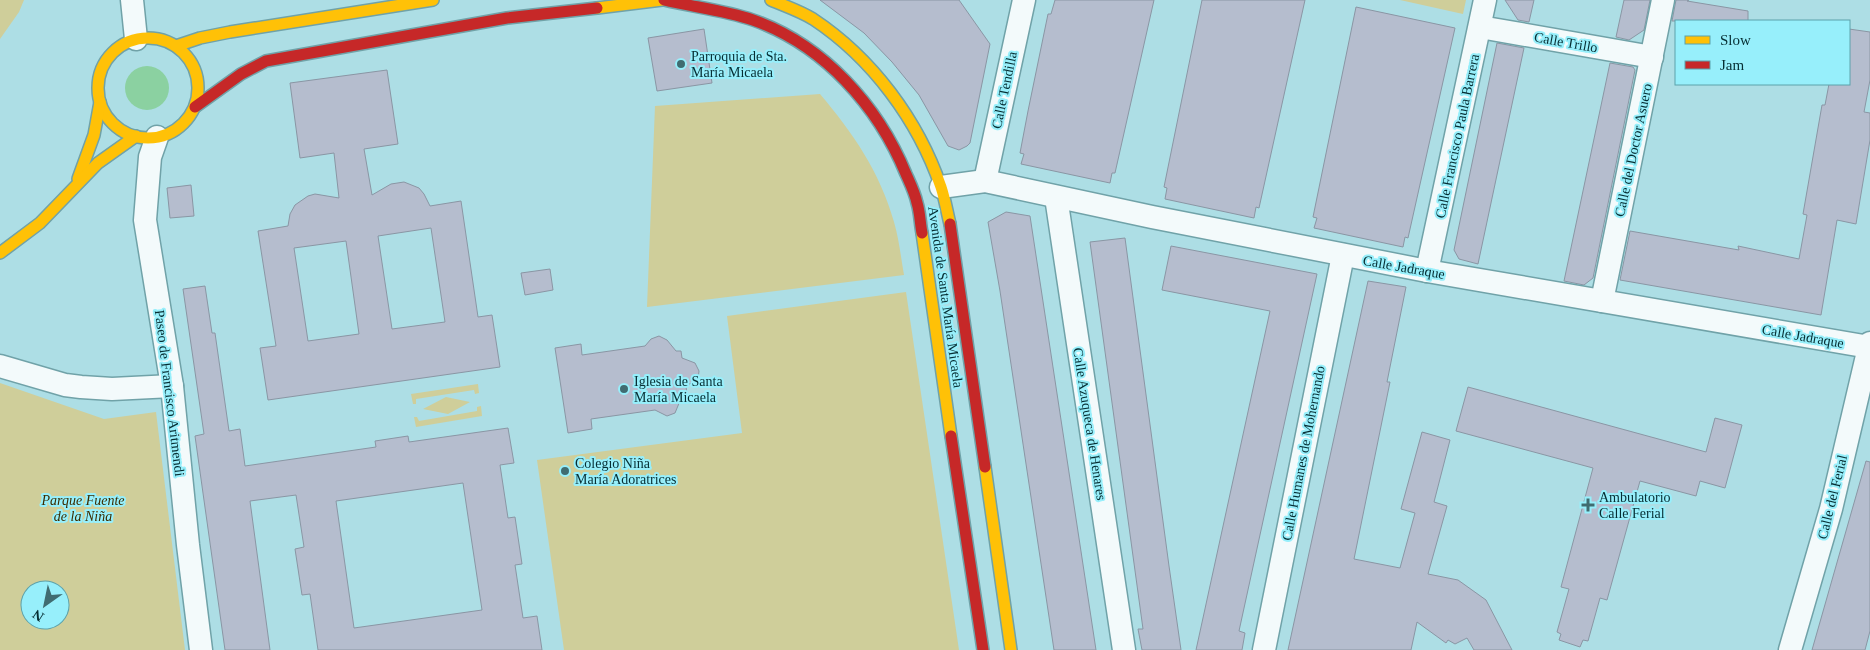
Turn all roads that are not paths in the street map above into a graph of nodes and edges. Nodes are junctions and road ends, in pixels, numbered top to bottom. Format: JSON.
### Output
{"nodes":[{"id":1,"x":132,"y":0,"type":"edge"},
{"id":2,"x":434,"y":0,"type":"edge"},
{"id":3,"x":663,"y":0,"type":"edge"},
{"id":4,"x":771,"y":0,"type":"edge"},
{"id":5,"x":1024,"y":0,"type":"edge"},
{"id":6,"x":1485,"y":0,"type":"edge"},
{"id":7,"x":1663,"y":0,"type":"edge"},
{"id":8,"x":1480,"y":27,"type":"junction"},
{"id":9,"x":136,"y":39,"type":"junction"},
{"id":10,"x":176,"y":46,"type":"junction"},
{"id":11,"x":1652,"y":57,"type":"junction"},
{"id":12,"x":100,"y":102,"type":"junction"},
{"id":13,"x":194,"y":107,"type":"junction"},
{"id":14,"x":147,"y":137,"type":"junction"},
{"id":15,"x":985,"y":181,"type":"junction"},
{"id":16,"x":77,"y":183,"type":"junction"},
{"id":17,"x":941,"y":187,"type":"junction"},
{"id":18,"x":1056,"y":198,"type":"junction"},
{"id":19,"x":0,"y":253,"type":"edge"},
{"id":20,"x":1342,"y":255,"type":"junction"},
{"id":21,"x":1427,"y":271,"type":"junction"},
{"id":22,"x":1602,"y":301,"type":"junction"},
{"id":23,"x":1870,"y":345,"type":"edge"},
{"id":24,"x":0,"y":366,"type":"edge"},
{"id":25,"x":172,"y":386,"type":"junction"},
{"id":26,"x":201,"y":650,"type":"edge"},
{"id":27,"x":984,"y":650,"type":"edge"},
{"id":28,"x":1011,"y":650,"type":"edge"},
{"id":29,"x":1124,"y":650,"type":"edge"},
{"id":30,"x":1264,"y":650,"type":"edge"},
{"id":31,"x":1790,"y":650,"type":"edge"}],
"edges":[{"from":1,"to":9,"type":"street"},
{"from":2,"to":10,"type":"street"},
{"from":3,"to":13,"type":"street","name":"Avenida de Santa María Micaela"},
{"from":3,"to":27,"type":"street","name":"Avenida de Santa María Micaela"},
{"from":4,"to":17,"type":"street","name":"Avenida de Santa María Micaela"},
{"from":5,"to":15,"type":"street","name":"Calle Tendilla"},
{"from":6,"to":8,"type":"street","name":"Calle Francisco Paula Barrera"},
{"from":7,"to":11,"type":"street","name":"Calle del Doctor Asuero"},
{"from":8,"to":11,"type":"street","name":"Calle Trillo"},
{"from":8,"to":21,"type":"street","name":"Calle Francisco Paula Barrera"},
{"from":9,"to":10,"type":"street"},
{"from":9,"to":12,"type":"street"},
{"from":10,"to":13,"type":"street"},
{"from":11,"to":22,"type":"street","name":"Calle del Doctor Asuero"},
{"from":12,"to":14,"type":"street"},
{"from":12,"to":16,"type":"street"},
{"from":13,"to":14,"type":"street"},
{"from":14,"to":16,"type":"street"},
{"from":14,"to":25,"type":"street","name":"Paseo de Francisco Aritmendi"},
{"from":15,"to":17,"type":"street","name":"Calle Jadraque"},
{"from":15,"to":18,"type":"street","name":"Calle Jadraque"},
{"from":16,"to":19,"type":"street"},
{"from":17,"to":28,"type":"street","name":"Avenida de Santa María Micaela"},
{"from":18,"to":20,"type":"street","name":"Calle Jadraque"},
{"from":18,"to":29,"type":"street","name":"Calle Azuqueca de Henares"},
{"from":20,"to":21,"type":"street","name":"Calle Jadraque"},
{"from":20,"to":30,"type":"street","name":"Calle Humanes de Mohernando"},
{"from":21,"to":22,"type":"street","name":"Calle Jadraque"},
{"from":22,"to":23,"type":"street","name":"Calle Jadraque"},
{"from":23,"to":31,"type":"street","name":"Calle del Ferial"},
{"from":24,"to":25,"type":"street"},
{"from":25,"to":26,"type":"street","name":"Paseo de Francisco Aritmendi"}]}
